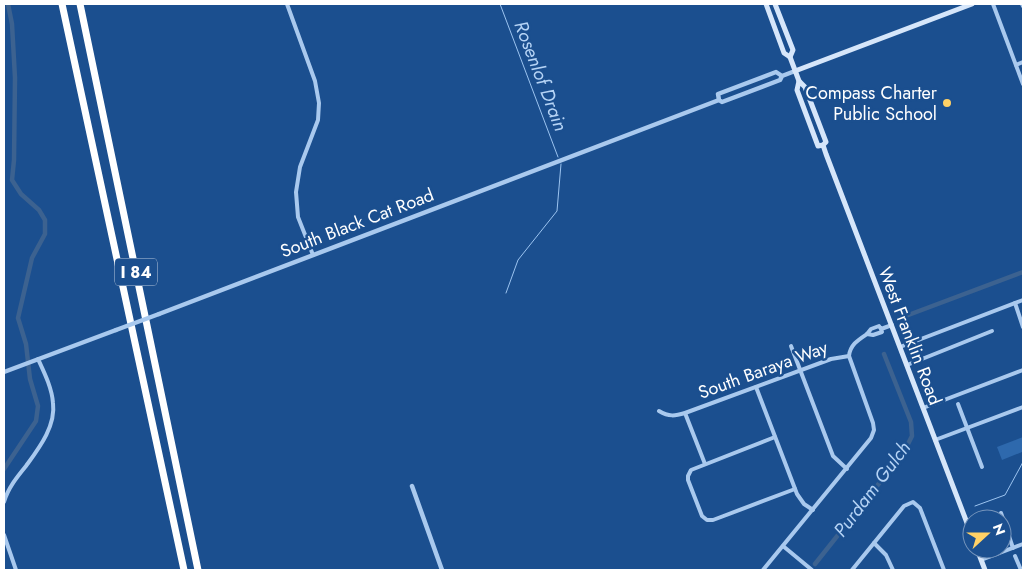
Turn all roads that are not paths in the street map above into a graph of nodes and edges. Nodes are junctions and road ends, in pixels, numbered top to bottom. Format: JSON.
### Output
{"nodes":[{"id":1,"x":62,"y":4,"type":"edge"},
{"id":2,"x":80,"y":4,"type":"edge"},
{"id":3,"x":287,"y":4,"type":"edge"},
{"id":4,"x":766,"y":4,"type":"edge"},
{"id":5,"x":775,"y":4,"type":"edge"},
{"id":6,"x":972,"y":4,"type":"edge"},
{"id":7,"x":992,"y":4,"type":"edge"},
{"id":8,"x":790,"y":58,"type":"junction"},
{"id":9,"x":1023,"y":62,"type":"edge"},
{"id":10,"x":1016,"y":64,"type":"junction"},
{"id":11,"x":795,"y":71,"type":"junction"},
{"id":12,"x":782,"y":76,"type":"junction"},
{"id":13,"x":799,"y":81,"type":"junction"},
{"id":14,"x":1023,"y":84,"type":"edge"},
{"id":15,"x":719,"y":100,"type":"junction"},
{"id":16,"x":823,"y":146,"type":"junction"},
{"id":17,"x":312,"y":255,"type":"junction"},
{"id":18,"x":1023,"y":300,"type":"edge"},
{"id":19,"x":1015,"y":303,"type":"junction"},
{"id":20,"x":892,"y":325,"type":"junction"},
{"id":21,"x":1023,"y":327,"type":"edge"},
{"id":22,"x":992,"y":331,"type":"dead end"},
{"id":23,"x":791,"y":346,"type":"dead end"},
{"id":24,"x":900,"y":347,"type":"junction"},
{"id":25,"x":849,"y":356,"type":"junction"},
{"id":26,"x":38,"y":358,"type":"junction"},
{"id":27,"x":907,"y":365,"type":"junction"},
{"id":28,"x":800,"y":370,"type":"junction"},
{"id":29,"x":1023,"y":370,"type":"edge"},
{"id":30,"x":4,"y":372,"type":"edge"},
{"id":31,"x":756,"y":386,"type":"junction"},
{"id":32,"x":958,"y":404,"type":"dead end"},
{"id":33,"x":1023,"y":407,"type":"edge"},
{"id":34,"x":923,"y":408,"type":"junction"},
{"id":35,"x":659,"y":411,"type":"dead end"},
{"id":36,"x":685,"y":413,"type":"junction"},
{"id":37,"x":967,"y":428,"type":"junction"},
{"id":38,"x":775,"y":438,"type":"junction"},
{"id":39,"x":935,"y":440,"type":"junction"},
{"id":40,"x":705,"y":464,"type":"junction"},
{"id":41,"x":982,"y":467,"type":"dead end"},
{"id":42,"x":847,"y":469,"type":"junction"},
{"id":43,"x":412,"y":486,"type":"dead end"},
{"id":44,"x":795,"y":489,"type":"junction"},
{"id":45,"x":4,"y":502,"type":"edge"},
{"id":46,"x":813,"y":510,"type":"junction"},
{"id":47,"x":962,"y":510,"type":"edge"},
{"id":48,"x":4,"y":535,"type":"edge"},
{"id":49,"x":874,"y":543,"type":"junction"},
{"id":50,"x":1023,"y":544,"type":"edge"},
{"id":51,"x":783,"y":546,"type":"junction"},
{"id":52,"x":1013,"y":548,"type":"joint"},
{"id":53,"x":1015,"y":556,"type":"dead end"},
{"id":54,"x":981,"y":560,"type":"joint"},
{"id":55,"x":16,"y":570,"type":"edge"},
{"id":56,"x":184,"y":570,"type":"edge"},
{"id":57,"x":199,"y":570,"type":"edge"},
{"id":58,"x":442,"y":570,"type":"edge"},
{"id":59,"x":763,"y":570,"type":"edge"},
{"id":60,"x":812,"y":570,"type":"edge"},
{"id":61,"x":852,"y":570,"type":"edge"},
{"id":62,"x":893,"y":570,"type":"edge"},
{"id":63,"x":944,"y":570,"type":"edge"},
{"id":64,"x":985,"y":570,"type":"edge"},
{"id":65,"x":1021,"y":570,"type":"edge"}],
"edges":[{"from":1,"to":56,"type":"highway","number":"I 84"},
{"from":2,"to":57,"type":"highway","number":"I 84"},
{"from":3,"to":17,"type":"street"},
{"from":4,"to":8,"type":"main road","name":"West Franklin Road"},
{"from":5,"to":8,"type":"main road","name":"West Franklin Road"},
{"from":6,"to":11,"type":"main road"},
{"from":7,"to":10,"type":"street"},
{"from":8,"to":11,"type":"main road","name":"West Franklin Road"},
{"from":9,"to":10,"type":"street"},
{"from":10,"to":14,"type":"street"},
{"from":11,"to":12,"type":"street","name":"South Black Cat Road"},
{"from":11,"to":13,"type":"main road","name":"West Franklin Road"},
{"from":12,"to":15,"type":"street","name":"South Black Cat Road"},
{"from":12,"to":15,"type":"street","name":"South Black Cat Road"},
{"from":13,"to":16,"type":"main road","name":"West Franklin Road"},
{"from":13,"to":16,"type":"main road","name":"West Franklin Road"},
{"from":15,"to":17,"type":"street","name":"South Black Cat Road"},
{"from":16,"to":20,"type":"main road","name":"West Franklin Road"},
{"from":17,"to":26,"type":"street","name":"South Black Cat Road","bridge":true},
{"from":18,"to":19,"type":"street"},
{"from":19,"to":21,"type":"street"},
{"from":19,"to":24,"type":"street"},
{"from":20,"to":24,"type":"main road","name":"West Franklin Road"},
{"from":20,"to":25,"type":"street","name":"South Baraya Way"},
{"from":22,"to":27,"type":"street"},
{"from":23,"to":28,"type":"street"},
{"from":24,"to":27,"type":"main road","name":"West Franklin Road"},
{"from":25,"to":28,"type":"street","name":"South Baraya Way"},
{"from":25,"to":42,"type":"street"},
{"from":26,"to":30,"type":"street","name":"South Black Cat Road"},
{"from":26,"to":45,"type":"street"},
{"from":27,"to":34,"type":"main road","name":"West Franklin Road"},
{"from":28,"to":31,"type":"street","name":"South Baraya Way"},
{"from":28,"to":42,"type":"street"},
{"from":29,"to":34,"type":"street"},
{"from":31,"to":36,"type":"street","name":"South Baraya Way"},
{"from":31,"to":38,"type":"street"},
{"from":32,"to":37,"type":"street"},
{"from":33,"to":37,"type":"street"},
{"from":34,"to":39,"type":"main road","name":"West Franklin Road"},
{"from":35,"to":36,"type":"street","name":"South Baraya Way"},
{"from":36,"to":40,"type":"street"},
{"from":37,"to":39,"type":"street"},
{"from":37,"to":41,"type":"street"},
{"from":38,"to":40,"type":"street"},
{"from":38,"to":44,"type":"street"},
{"from":39,"to":47,"type":"main road","name":"West Franklin Road"},
{"from":40,"to":44,"type":"street"},
{"from":42,"to":46,"type":"street"},
{"from":43,"to":58,"type":"street"},
{"from":44,"to":46,"type":"street"},
{"from":46,"to":51,"type":"street"},
{"from":48,"to":55,"type":"street"},
{"from":49,"to":61,"type":"street"},
{"from":49,"to":62,"type":"street"},
{"from":49,"to":63,"type":"street"},
{"from":50,"to":52,"type":"street"},
{"from":51,"to":59,"type":"street"},
{"from":51,"to":60,"type":"street"},
{"from":52,"to":54,"type":"street"},
{"from":53,"to":65,"type":"street"},
{"from":54,"to":64,"type":"main road"}]}
